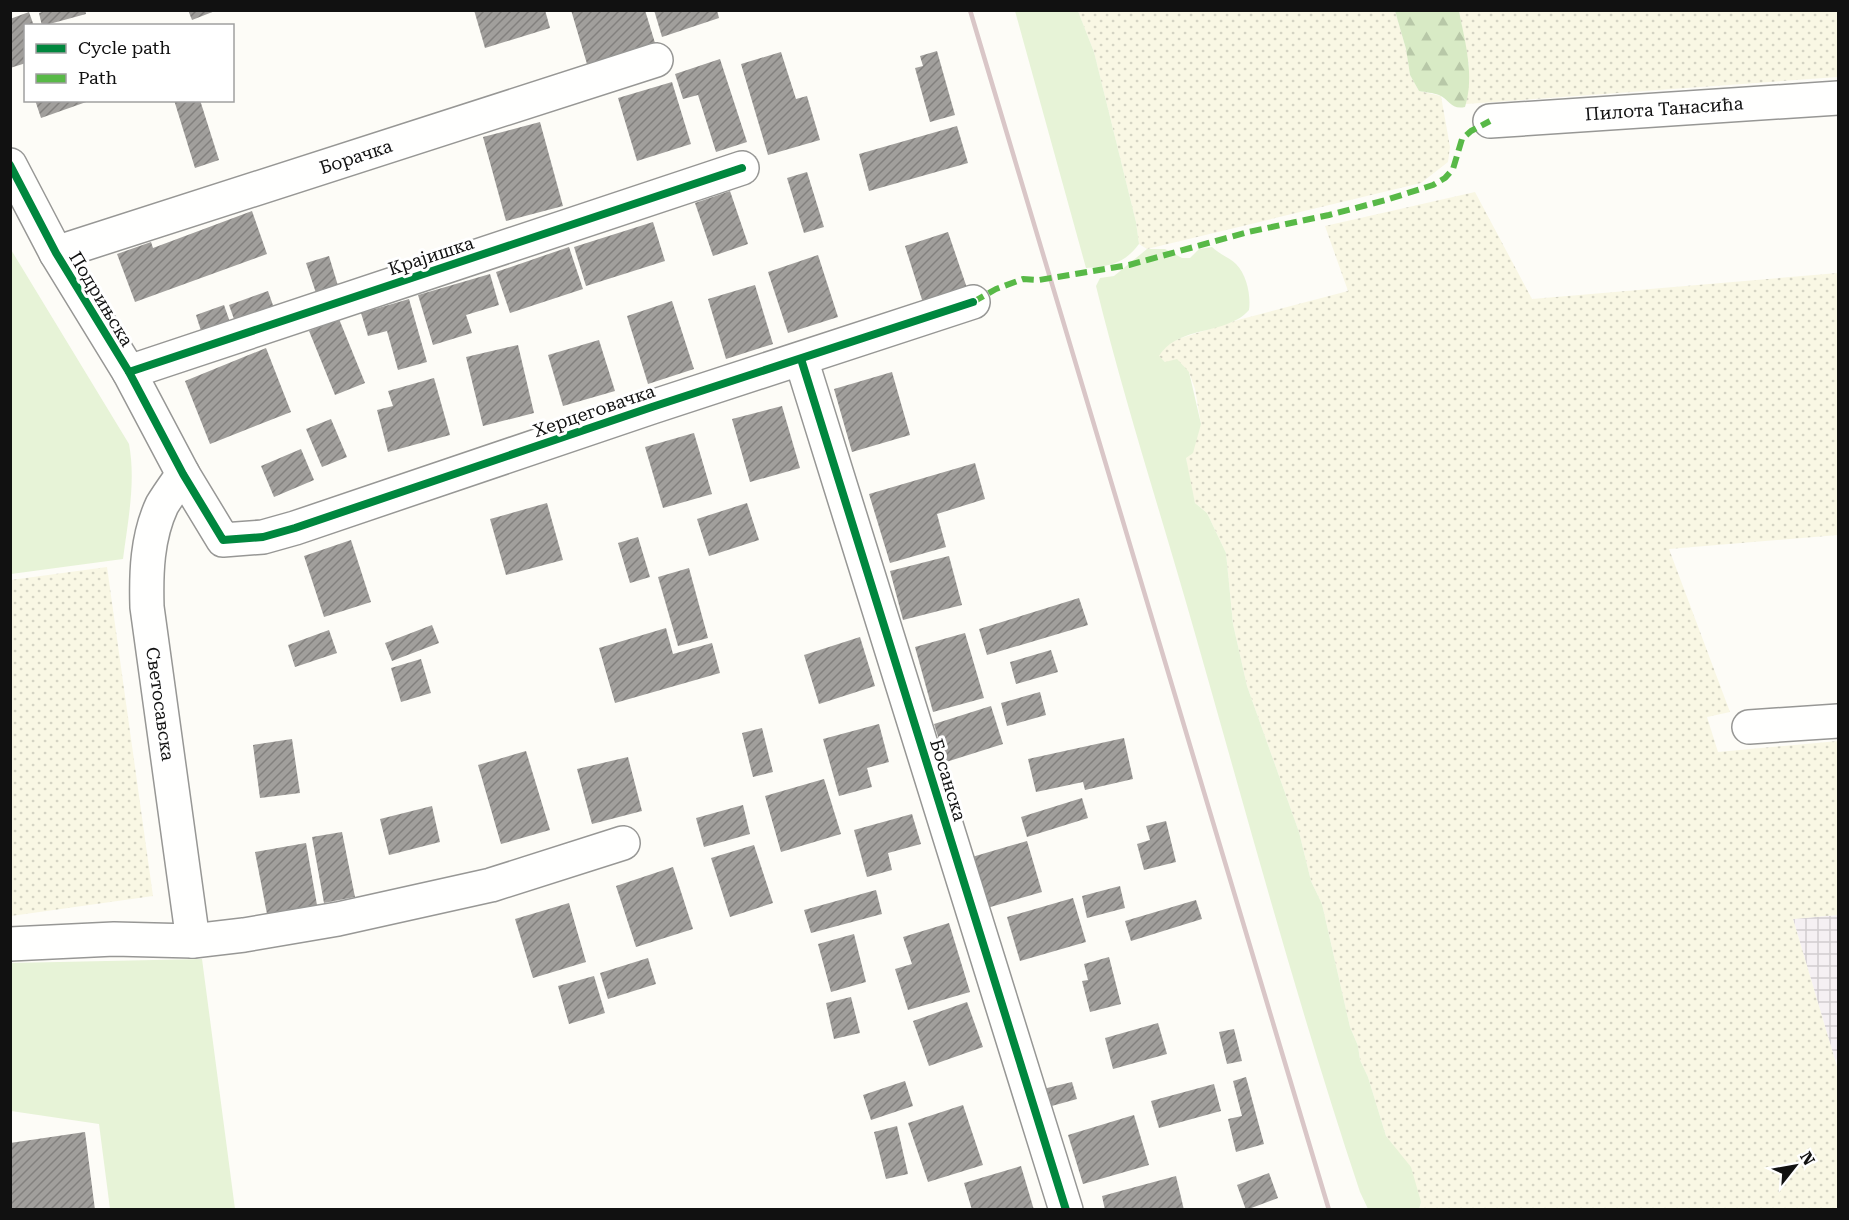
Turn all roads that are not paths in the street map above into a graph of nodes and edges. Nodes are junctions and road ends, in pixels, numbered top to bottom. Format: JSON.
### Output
{"nodes":[{"id":1,"x":656,"y":60,"type":"dead end"},
{"id":2,"x":1839,"y":98,"type":"edge"},
{"id":3,"x":1490,"y":121,"type":"dead end"},
{"id":4,"x":10,"y":165,"type":"edge"},
{"id":5,"x":742,"y":168,"type":"dead end"},
{"id":6,"x":56,"y":253,"type":"junction"},
{"id":7,"x":973,"y":302,"type":"dead end"},
{"id":8,"x":801,"y":359,"type":"junction"},
{"id":9,"x":129,"y":372,"type":"junction"},
{"id":10,"x":183,"y":474,"type":"junction"},
{"id":11,"x":223,"y":540,"type":"joint"},
{"id":12,"x":1839,"y":721,"type":"edge"},
{"id":13,"x":1749,"y":727,"type":"dead end"},
{"id":14,"x":623,"y":843,"type":"dead end"},
{"id":15,"x":193,"y":941,"type":"junction"},
{"id":16,"x":10,"y":944,"type":"edge"},
{"id":17,"x":1066,"y":1209,"type":"edge"}],
"edges":[{"from":1,"to":6,"type":"street","name":"Борачка"},
{"from":2,"to":3,"type":"street","name":"Пилота Танасића"},
{"from":4,"to":6,"type":"street","name":"Подрињска"},
{"from":5,"to":9,"type":"street","name":"Крајишка"},
{"from":6,"to":9,"type":"street","name":"Подрињска"},
{"from":7,"to":8,"type":"street","name":"Херцеговачка"},
{"from":8,"to":11,"type":"street","name":"Херцеговачка"},
{"from":8,"to":17,"type":"street","name":"Босанска"},
{"from":9,"to":10,"type":"street","name":"Подрињска"},
{"from":10,"to":11,"type":"street","name":"Подрињска"},
{"from":10,"to":15,"type":"street","name":"Светосавска"},
{"from":12,"to":13,"type":"street"},
{"from":14,"to":15,"type":"street"},
{"from":15,"to":16,"type":"street"}]}
